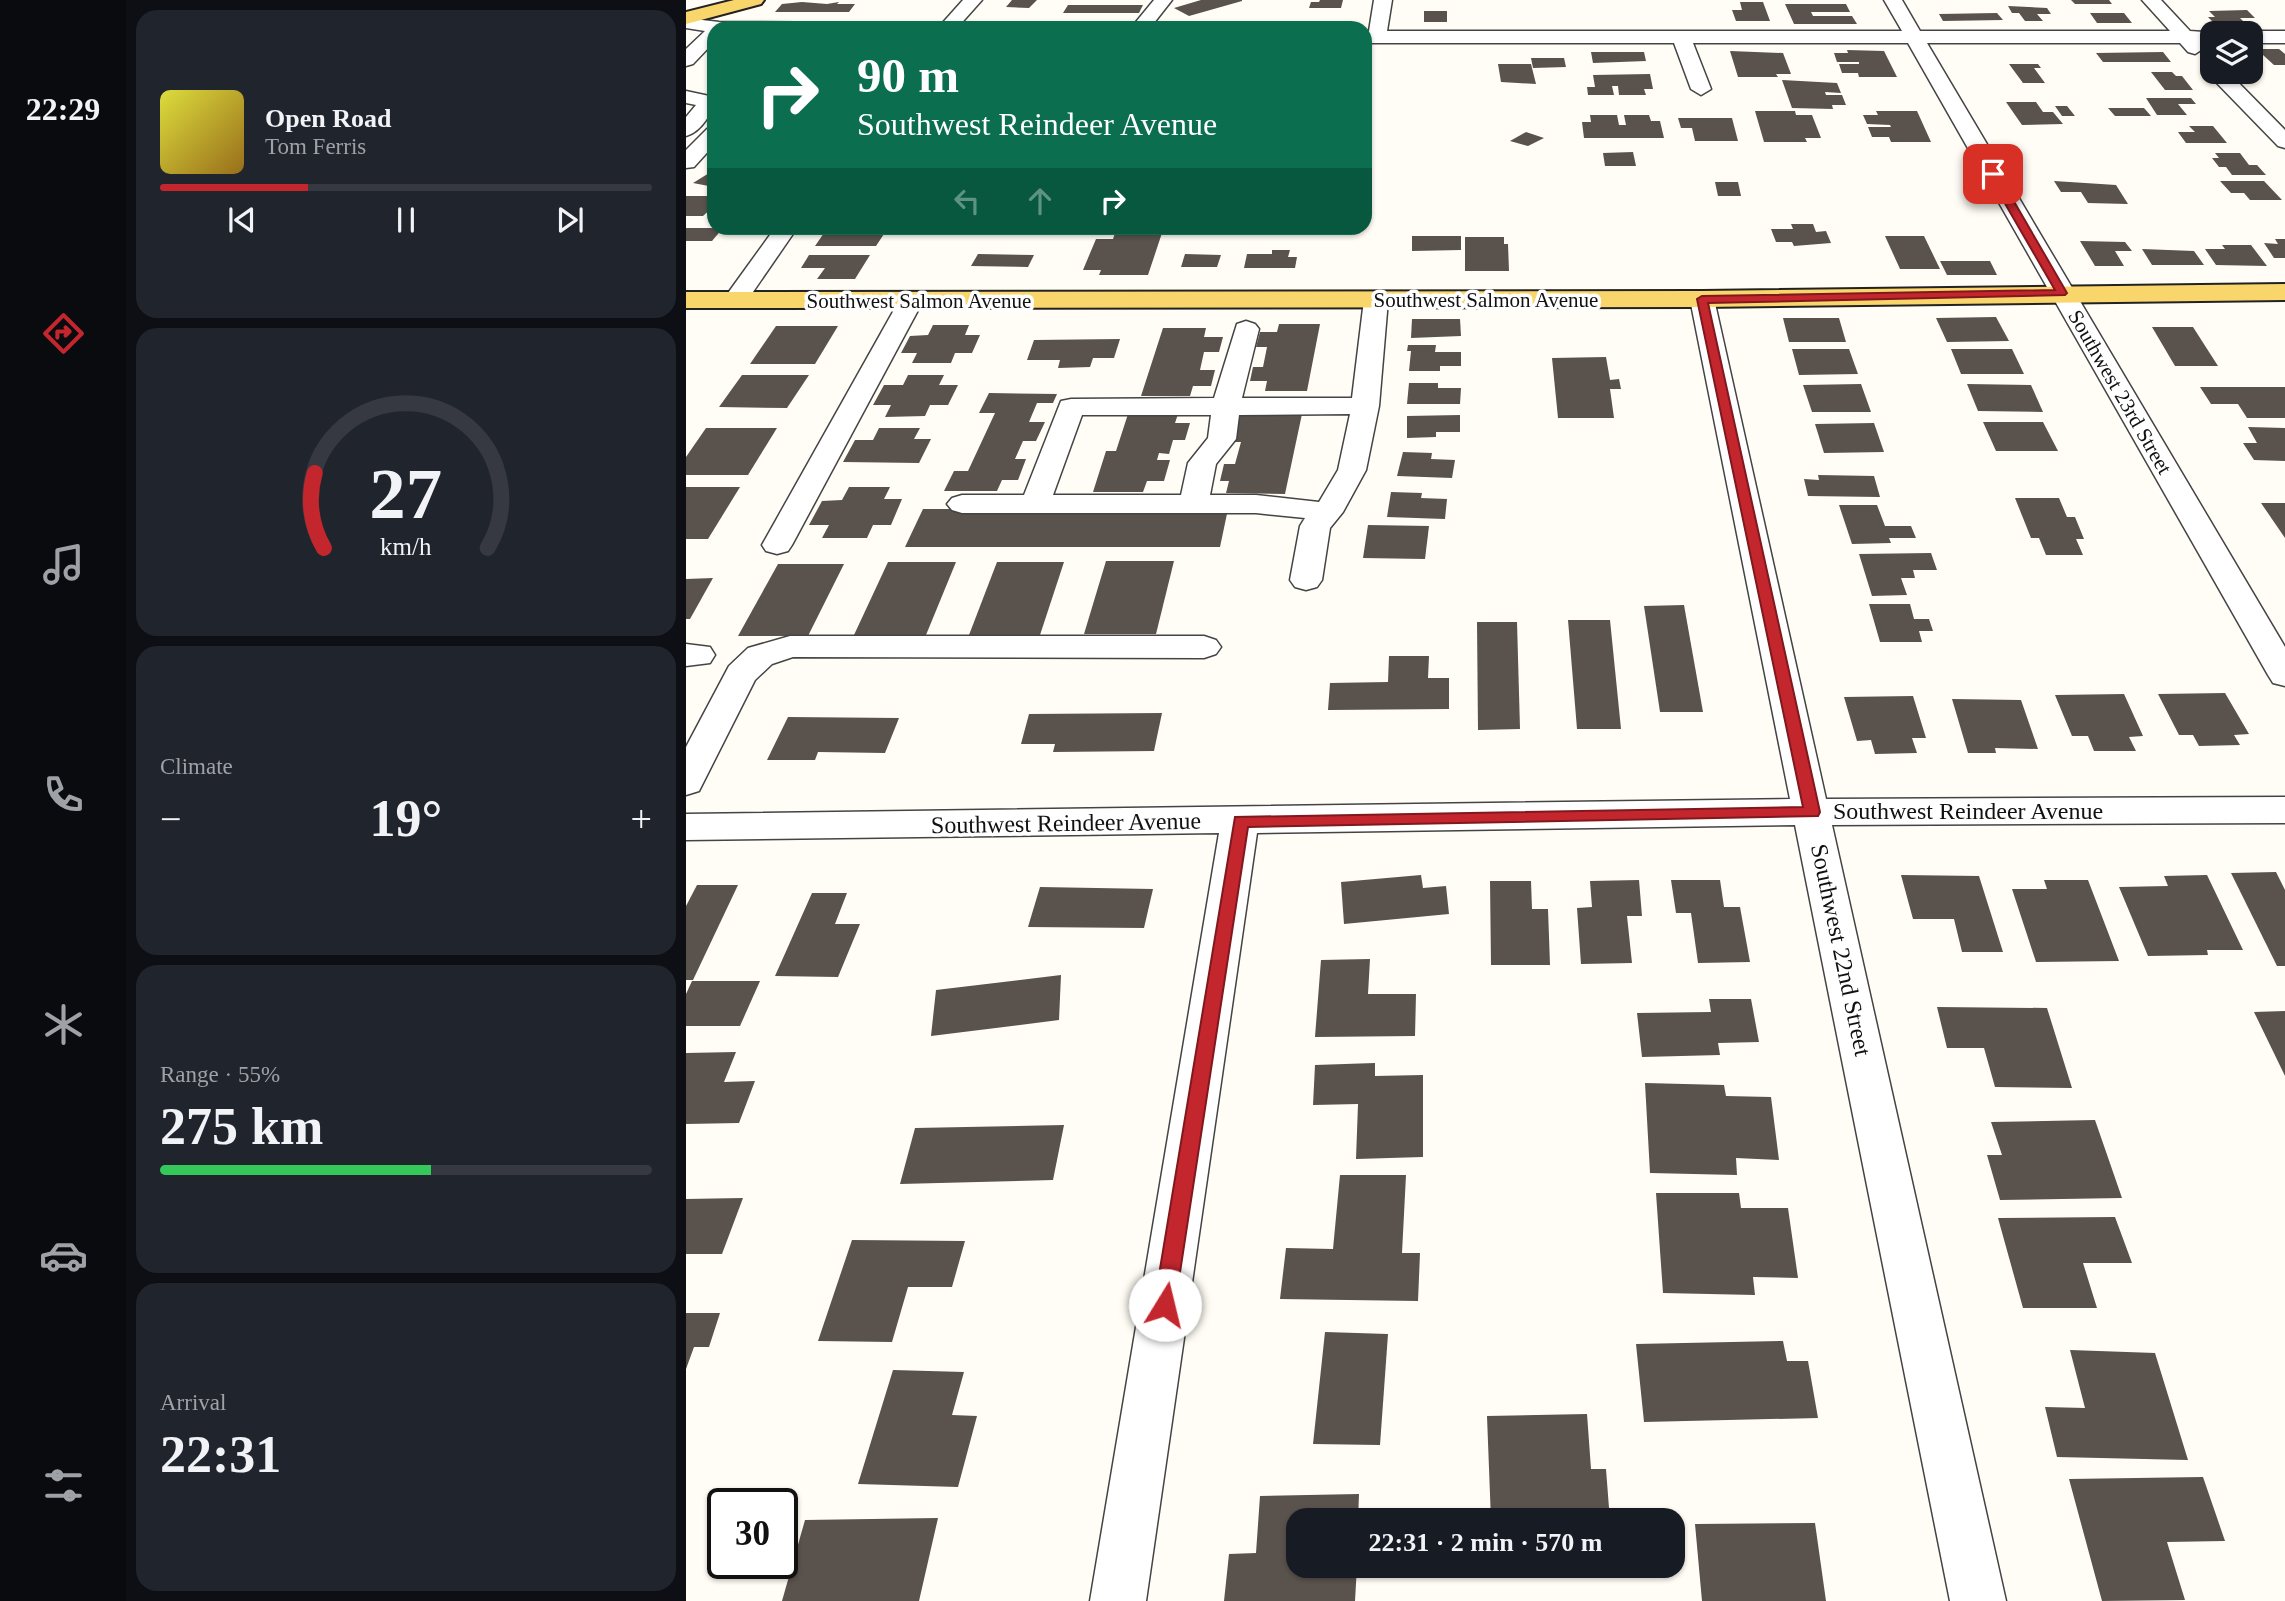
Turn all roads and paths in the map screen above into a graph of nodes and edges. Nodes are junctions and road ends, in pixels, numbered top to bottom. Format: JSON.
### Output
{"nodes":[{"id":1,"x":755,"y":0,"type":"edge"},
{"id":2,"x":974,"y":0,"type":"edge"},
{"id":3,"x":1163,"y":0,"type":"edge"},
{"id":4,"x":1383,"y":0,"type":"edge"},
{"id":5,"x":1893,"y":0,"type":"edge"},
{"id":6,"x":2151,"y":0,"type":"edge"},
{"id":7,"x":686,"y":20,"type":"edge"},
{"id":8,"x":954,"y":21,"type":"edge"},
{"id":9,"x":1146,"y":21,"type":"edge"},
{"id":10,"x":707,"y":25,"type":"edge"},
{"id":11,"x":1372,"y":35,"type":"edge"},
{"id":12,"x":1916,"y":37,"type":"junction"},
{"id":13,"x":2184,"y":37,"type":"junction"},
{"id":14,"x":2200,"y":37,"type":"edge"},
{"id":15,"x":2263,"y":37,"type":"edge"},
{"id":16,"x":2285,"y":37,"type":"edge"},
{"id":17,"x":1372,"y":38,"type":"edge"},
{"id":18,"x":1682,"y":38,"type":"junction"},
{"id":19,"x":707,"y":39,"type":"edge"},
{"id":20,"x":2200,"y":54,"type":"edge"},
{"id":21,"x":686,"y":60,"type":"edge"},
{"id":22,"x":2229,"y":84,"type":"edge"},
{"id":23,"x":1701,"y":89,"type":"dead end"},
{"id":24,"x":686,"y":97,"type":"edge"},
{"id":25,"x":707,"y":102,"type":"edge"},
{"id":26,"x":707,"y":104,"type":"edge"},
{"id":27,"x":686,"y":130,"type":"edge"},
{"id":28,"x":707,"y":140,"type":"edge"},
{"id":29,"x":2285,"y":142,"type":"edge"},
{"id":30,"x":686,"y":162,"type":"edge"},
{"id":31,"x":781,"y":235,"type":"edge"},
{"id":32,"x":2285,"y":292,"type":"edge"},
{"id":33,"x":2062,"y":293,"type":"junction"},
{"id":34,"x":1702,"y":299,"type":"junction"},
{"id":35,"x":686,"y":300,"type":"edge"},
{"id":36,"x":735,"y":300,"type":"junction"},
{"id":37,"x":1376,"y":300,"type":"junction"},
{"id":38,"x":911,"y":301,"type":"junction"},
{"id":39,"x":1246,"y":329,"type":"dead end"},
{"id":40,"x":1365,"y":405,"type":"junction"},
{"id":41,"x":1226,"y":407,"type":"junction"},
{"id":42,"x":961,"y":504,"type":"dead end"},
{"id":43,"x":1035,"y":504,"type":"junction"},
{"id":44,"x":1194,"y":504,"type":"junction"},
{"id":45,"x":1328,"y":512,"type":"junction"},
{"id":46,"x":777,"y":545,"type":"dead end"},
{"id":47,"x":1306,"y":580,"type":"dead end"},
{"id":48,"x":1204,"y":647,"type":"dead end"},
{"id":49,"x":2285,"y":675,"type":"edge"},
{"id":50,"x":686,"y":782,"type":"edge"},
{"id":51,"x":2285,"y":810,"type":"edge"},
{"id":52,"x":1812,"y":812,"type":"junction"},
{"id":53,"x":1240,"y":821,"type":"junction"},
{"id":54,"x":686,"y":827,"type":"edge"},
{"id":55,"x":1118,"y":1601,"type":"edge"},
{"id":56,"x":1978,"y":1601,"type":"edge"}],
"edges":[{"from":1,"to":7,"type":"main road"},
{"from":2,"to":8,"type":"street"},
{"from":3,"to":9,"type":"street"},
{"from":4,"to":11,"type":"street"},
{"from":5,"to":12,"type":"street","name":"Southwest 23rd Street"},
{"from":6,"to":13,"type":"street"},
{"from":7,"to":10,"type":"street"},
{"from":12,"to":13,"type":"street"},
{"from":12,"to":18,"type":"street"},
{"from":12,"to":33,"type":"street","name":"Southwest 23rd Street"},
{"from":13,"to":14,"type":"street"},
{"from":13,"to":20,"type":"street"},
{"from":15,"to":16,"type":"street"},
{"from":17,"to":18,"type":"street"},
{"from":18,"to":23,"type":"street"},
{"from":19,"to":21,"type":"street"},
{"from":22,"to":29,"type":"street"},
{"from":24,"to":25,"type":"street"},
{"from":26,"to":27,"type":"street"},
{"from":28,"to":30,"type":"street"},
{"from":31,"to":36,"type":"street"},
{"from":32,"to":33,"type":"main road","name":"Southwest Salmon Avenue"},
{"from":33,"to":34,"type":"main road","name":"Southwest Salmon Avenue"},
{"from":33,"to":49,"type":"street","name":"Southwest 23rd Street"},
{"from":34,"to":37,"type":"main road","name":"Southwest Salmon Avenue"},
{"from":34,"to":52,"type":"street","name":"Southwest 22nd Street"},
{"from":35,"to":36,"type":"main road","name":"Southwest Salmon Avenue"},
{"from":36,"to":38,"type":"main road","name":"Southwest Salmon Avenue"},
{"from":37,"to":38,"type":"main road","name":"Southwest Salmon Avenue"},
{"from":37,"to":40,"type":"street"},
{"from":38,"to":46,"type":"street"},
{"from":39,"to":41,"type":"street"},
{"from":40,"to":41,"type":"street"},
{"from":40,"to":45,"type":"street"},
{"from":41,"to":43,"type":"street"},
{"from":41,"to":44,"type":"street"},
{"from":42,"to":43,"type":"street"},
{"from":43,"to":44,"type":"street"},
{"from":44,"to":45,"type":"street"},
{"from":45,"to":47,"type":"street"},
{"from":48,"to":50,"type":"street"},
{"from":51,"to":52,"type":"street","name":"Southwest Reindeer Avenue"},
{"from":52,"to":53,"type":"street","name":"Southwest Reindeer Avenue"},
{"from":52,"to":56,"type":"street","name":"Southwest 22nd Street"},
{"from":53,"to":54,"type":"street","name":"Southwest Reindeer Avenue"},
{"from":53,"to":55,"type":"street"}]}
